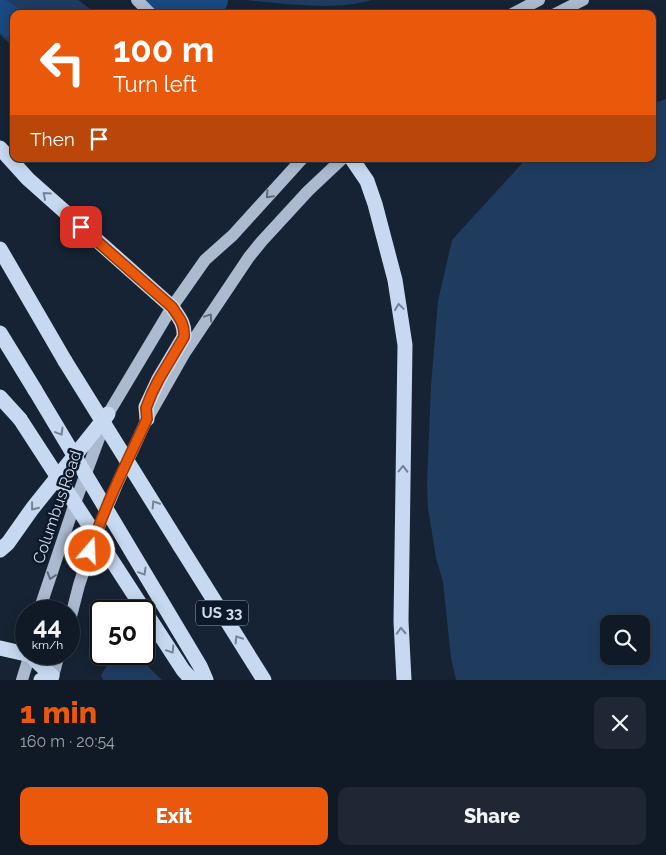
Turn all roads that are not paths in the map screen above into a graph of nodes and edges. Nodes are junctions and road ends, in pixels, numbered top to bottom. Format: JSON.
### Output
{"nodes":[{"id":1,"x":137,"y":0,"type":"edge"},
{"id":2,"x":539,"y":0,"type":"edge"},
{"id":3,"x":583,"y":0,"type":"edge"},
{"id":4,"x":148,"y":10,"type":"edge"},
{"id":5,"x":520,"y":10,"type":"edge"},
{"id":6,"x":563,"y":10,"type":"edge"},
{"id":7,"x":0,"y":148,"type":"edge"},
{"id":8,"x":10,"y":159,"type":"edge"},
{"id":9,"x":13,"y":162,"type":"edge"},
{"id":10,"x":299,"y":162,"type":"edge"},
{"id":11,"x":339,"y":162,"type":"edge"},
{"id":12,"x":354,"y":162,"type":"edge"},
{"id":13,"x":0,"y":249,"type":"edge"},
{"id":14,"x":172,"y":307,"type":"junction"},
{"id":15,"x":0,"y":333,"type":"edge"},
{"id":16,"x":0,"y":397,"type":"edge"},
{"id":17,"x":108,"y":414,"type":"junction"},
{"id":18,"x":147,"y":419,"type":"junction"},
{"id":19,"x":0,"y":550,"type":"edge"},
{"id":20,"x":43,"y":600,"type":"edge"},
{"id":21,"x":75,"y":600,"type":"edge"},
{"id":22,"x":0,"y":648,"type":"edge"},
{"id":23,"x":15,"y":651,"type":"edge"},
{"id":24,"x":25,"y":665,"type":"edge"},
{"id":25,"x":37,"y":665,"type":"edge"},
{"id":26,"x":54,"y":665,"type":"edge"},
{"id":27,"x":48,"y":679,"type":"edge"},
{"id":28,"x":22,"y":680,"type":"edge"},
{"id":29,"x":192,"y":680,"type":"edge"},
{"id":30,"x":206,"y":680,"type":"edge"},
{"id":31,"x":264,"y":680,"type":"edge"},
{"id":32,"x":404,"y":680,"type":"edge"}],
"edges":[{"from":1,"to":4,"type":"main road"},
{"from":2,"to":5,"type":"main road"},
{"from":3,"to":6,"type":"main road"},
{"from":8,"to":7,"type":"highway","one_way":true},
{"from":14,"to":9,"type":"highway","one_way":true},
{"from":10,"to":14,"type":"main road","name":"Columbus Road","one_way":true},
{"from":18,"to":11,"type":"main road","one_way":true},
{"from":32,"to":12,"type":"highway","one_way":true},
{"from":31,"to":13,"type":"highway","number":"US 33","one_way":true,"bridge":true},
{"from":14,"to":17,"type":"main road","name":"Columbus Road"},
{"from":14,"to":18,"type":"highway"},
{"from":15,"to":30,"type":"highway","number":"US 33","one_way":true,"bridge":true},
{"from":16,"to":29,"type":"highway","one_way":true,"bridge":true},
{"from":17,"to":19,"type":"highway","one_way":true},
{"from":17,"to":20,"type":"main road","name":"Columbus Road","one_way":true},
{"from":18,"to":21,"type":"main road"},
{"from":22,"to":23,"type":"highway"},
{"from":24,"to":28,"type":"main road"},
{"from":25,"to":27,"type":"highway"},
{"from":26,"to":27,"type":"main road"}]}
